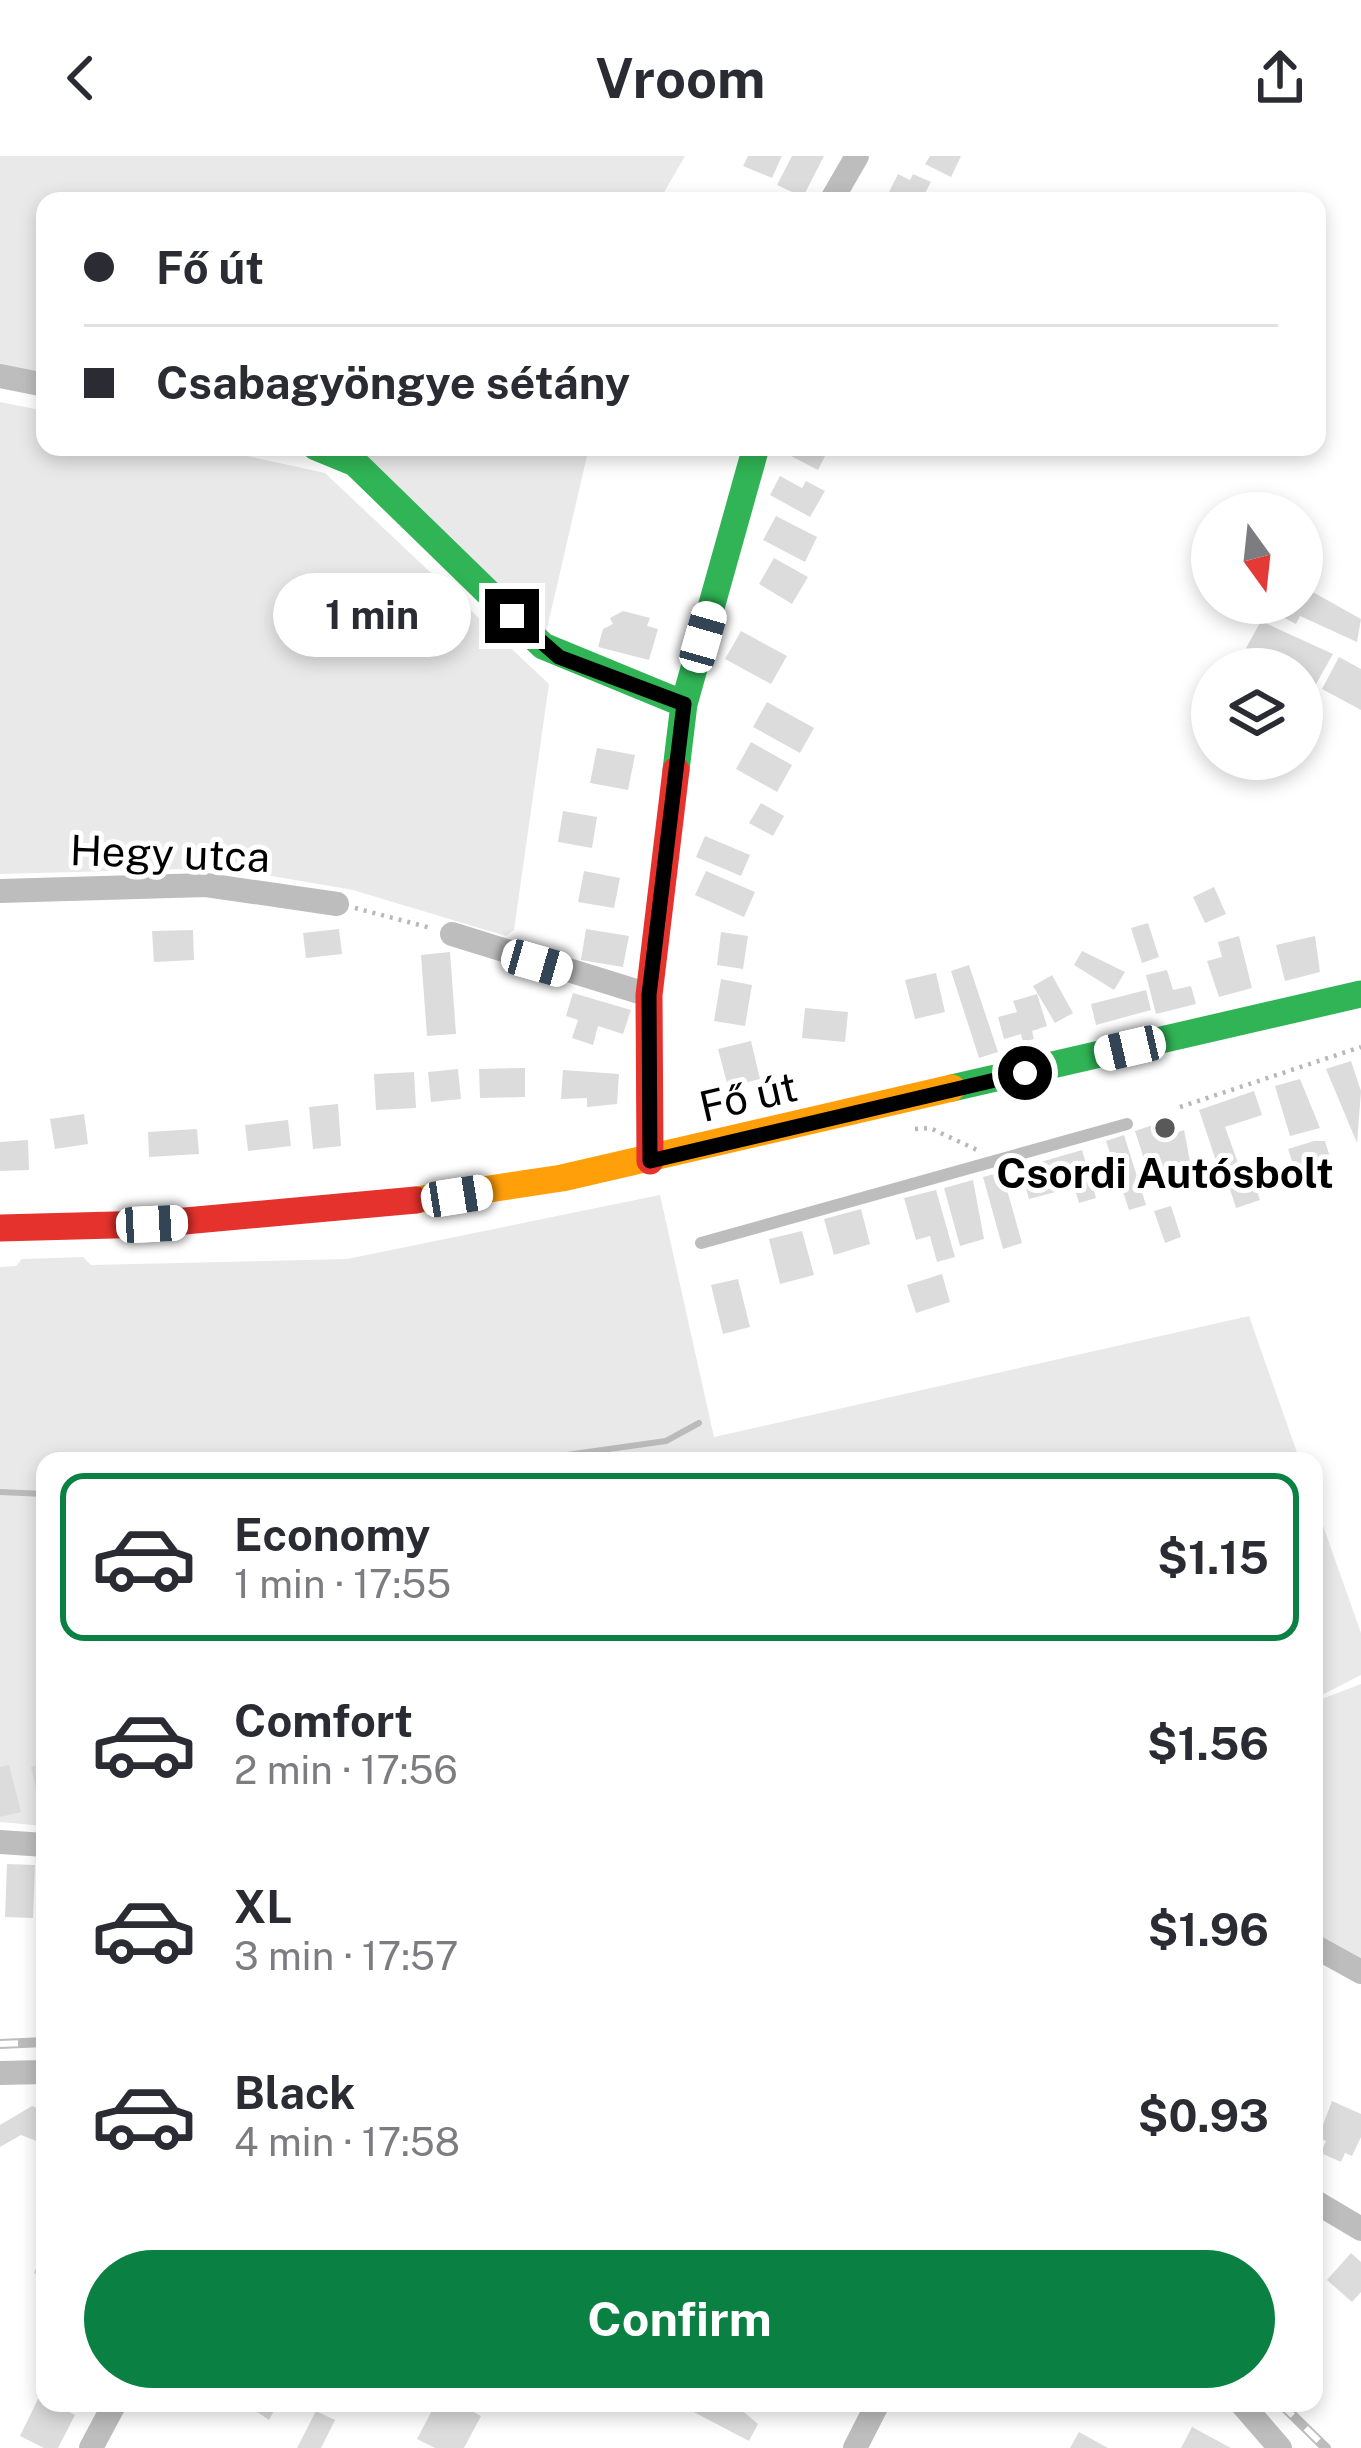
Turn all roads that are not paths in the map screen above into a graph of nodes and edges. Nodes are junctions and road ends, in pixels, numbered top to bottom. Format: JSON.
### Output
{"nodes":[{"id":1,"x":857,"y":156,"type":"edge"},
{"id":2,"x":836,"y":192,"type":"edge"},
{"id":3,"x":0,"y":376,"type":"edge"},
{"id":4,"x":36,"y":383,"type":"edge"},
{"id":5,"x":338,"y":456,"type":"edge"},
{"id":6,"x":753,"y":456,"type":"edge"},
{"id":7,"x":684,"y":704,"type":"junction"},
{"id":8,"x":0,"y":891,"type":"edge"},
{"id":9,"x":337,"y":904,"type":"road end"},
{"id":10,"x":452,"y":934,"type":"dead end"},
{"id":11,"x":1361,"y":994,"type":"edge"},
{"id":12,"x":649,"y":995,"type":"junction"},
{"id":13,"x":1127,"y":1124,"type":"dead end"},
{"id":14,"x":650,"y":1161,"type":"junction"},
{"id":15,"x":0,"y":1228,"type":"edge"},
{"id":16,"x":701,"y":1243,"type":"dead end"},
{"id":17,"x":0,"y":1842,"type":"edge"},
{"id":18,"x":36,"y":1844,"type":"edge"},
{"id":19,"x":1323,"y":1951,"type":"edge"},
{"id":20,"x":1361,"y":1972,"type":"edge"},
{"id":21,"x":36,"y":2072,"type":"edge"},
{"id":22,"x":0,"y":2073,"type":"edge"},
{"id":23,"x":1323,"y":2207,"type":"edge"},
{"id":24,"x":1361,"y":2230,"type":"edge"},
{"id":25,"x":111,"y":2412,"type":"edge"},
{"id":26,"x":873,"y":2412,"type":"edge"},
{"id":27,"x":1249,"y":2412,"type":"edge"},
{"id":28,"x":91,"y":2448,"type":"edge"},
{"id":29,"x":854,"y":2448,"type":"edge"},
{"id":30,"x":1280,"y":2448,"type":"edge"}],
"edges":[{"from":1,"to":2,"type":"street"},
{"from":3,"to":4,"type":"street"},
{"from":5,"to":7,"type":"main road"},
{"from":6,"to":7,"type":"main road"},
{"from":7,"to":12,"type":"main road"},
{"from":8,"to":9,"type":"street","name":"Hegy utca"},
{"from":10,"to":12,"type":"street"},
{"from":11,"to":14,"type":"main road","name":"Fő út"},
{"from":12,"to":14,"type":"main road"},
{"from":13,"to":16,"type":"lane"},
{"from":14,"to":15,"type":"main road","name":"Fő út"},
{"from":17,"to":18,"type":"street"},
{"from":19,"to":20,"type":"street"},
{"from":21,"to":22,"type":"street"},
{"from":23,"to":24,"type":"street"},
{"from":25,"to":28,"type":"street"},
{"from":26,"to":29,"type":"street"},
{"from":27,"to":30,"type":"street"}]}
